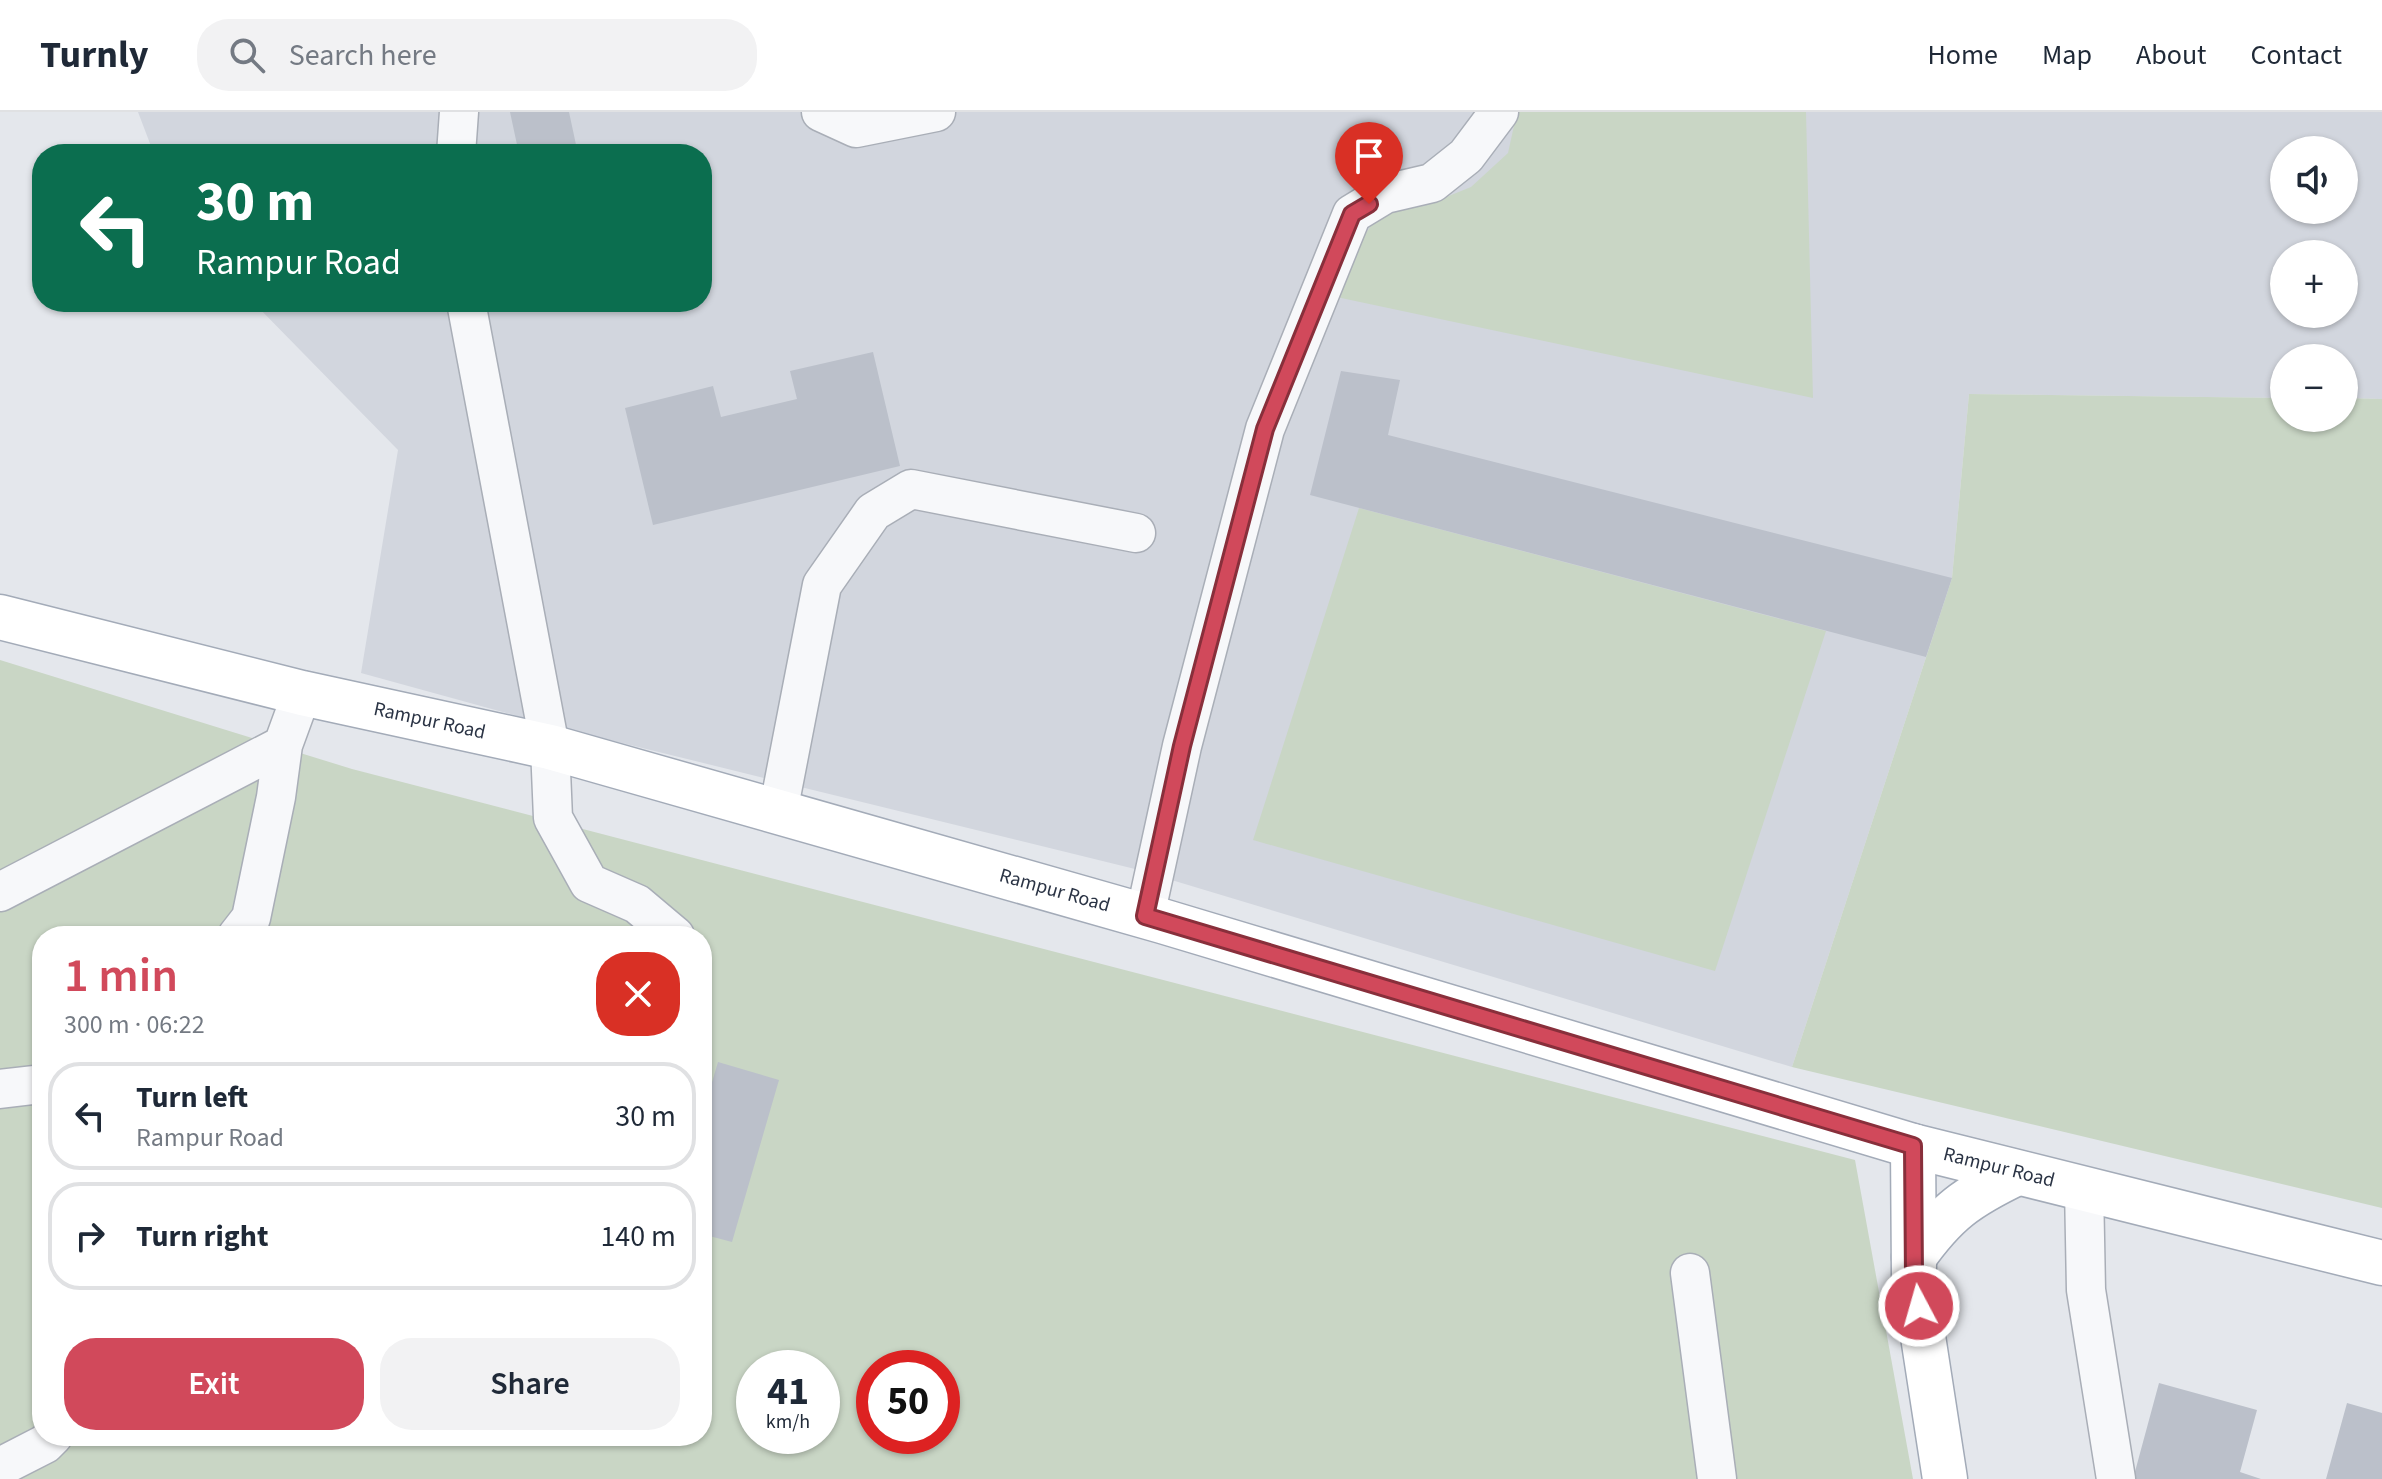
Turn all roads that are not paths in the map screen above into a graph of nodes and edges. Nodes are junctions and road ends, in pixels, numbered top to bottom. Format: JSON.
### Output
{"nodes":[{"id":1,"x":459,"y":112,"type":"edge"},
{"id":2,"x":821,"y":112,"type":"edge"},
{"id":3,"x":936,"y":112,"type":"edge"},
{"id":4,"x":1499,"y":112,"type":"edge"},
{"id":5,"x":457,"y":144,"type":"edge"},
{"id":6,"x":468,"y":312,"type":"edge"},
{"id":7,"x":1136,"y":533,"type":"dead end"},
{"id":8,"x":0,"y":617,"type":"edge"},
{"id":9,"x":302,"y":693,"type":"junction"},
{"id":10,"x":283,"y":745,"type":"junction"},
{"id":11,"x":550,"y":747,"type":"junction"},
{"id":12,"x":778,"y":812,"type":"junction"},
{"id":13,"x":0,"y":892,"type":"edge"},
{"id":14,"x":1145,"y":916,"type":"junction"},
{"id":15,"x":245,"y":926,"type":"edge"},
{"id":16,"x":663,"y":926,"type":"edge"},
{"id":17,"x":32,"y":1085,"type":"edge"},
{"id":18,"x":0,"y":1089,"type":"edge"},
{"id":19,"x":1913,"y":1146,"type":"junction"},
{"id":20,"x":2017,"y":1173,"type":"junction"},
{"id":21,"x":2084,"y":1187,"type":"junction"},
{"id":22,"x":1914,"y":1257,"type":"junction"},
{"id":23,"x":2382,"y":1263,"type":"edge"},
{"id":24,"x":1690,"y":1273,"type":"dead end"},
{"id":25,"x":41,"y":1446,"type":"edge"},
{"id":26,"x":0,"y":1467,"type":"edge"},
{"id":27,"x":1717,"y":1479,"type":"edge"},
{"id":28,"x":1945,"y":1479,"type":"edge"},
{"id":29,"x":2116,"y":1479,"type":"edge"}],
"edges":[{"from":1,"to":5,"type":"street"},
{"from":2,"to":3,"type":"street"},
{"from":4,"to":14,"type":"street"},
{"from":6,"to":11,"type":"street"},
{"from":7,"to":12,"type":"street"},
{"from":8,"to":9,"type":"main road","name":"Rampur Road"},
{"from":9,"to":10,"type":"street"},
{"from":9,"to":11,"type":"main road","name":"Rampur Road"},
{"from":10,"to":13,"type":"street"},
{"from":10,"to":15,"type":"street"},
{"from":11,"to":12,"type":"main road","name":"Rampur Road"},
{"from":11,"to":16,"type":"street"},
{"from":12,"to":14,"type":"main road","name":"Rampur Road"},
{"from":14,"to":19,"type":"main road","name":"Rampur Road"},
{"from":17,"to":18,"type":"street"},
{"from":19,"to":20,"type":"main road","name":"Rampur Road"},
{"from":19,"to":22,"type":"main road"},
{"from":20,"to":21,"type":"main road","name":"Rampur Road"},
{"from":20,"to":22,"type":"main road"},
{"from":21,"to":23,"type":"main road","name":"Rampur Road"},
{"from":21,"to":29,"type":"street"},
{"from":22,"to":28,"type":"main road"},
{"from":24,"to":27,"type":"street"},
{"from":25,"to":26,"type":"street"}]}
